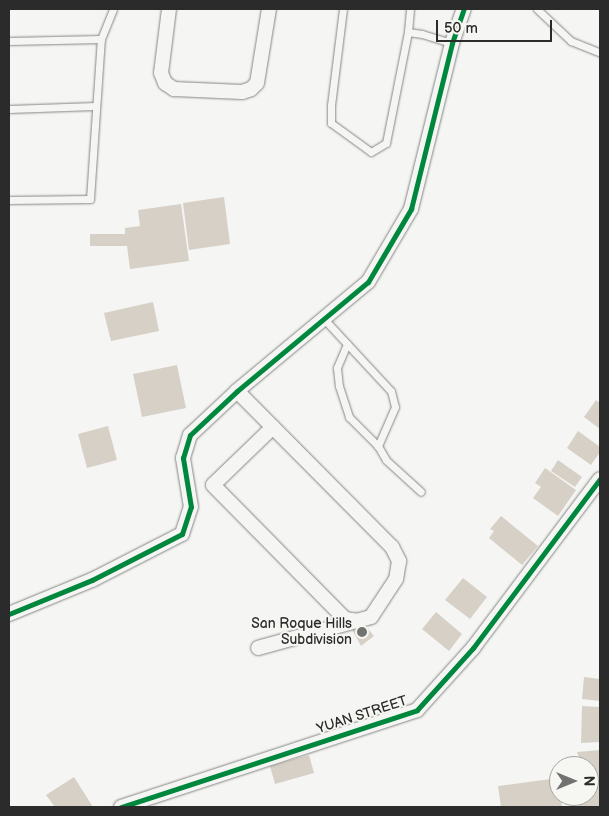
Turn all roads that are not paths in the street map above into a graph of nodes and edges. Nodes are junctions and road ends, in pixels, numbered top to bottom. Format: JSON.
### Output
{"nodes":[{"id":1,"x":113,"y":9,"type":"edge"},
{"id":2,"x":169,"y":9,"type":"edge"},
{"id":3,"x":269,"y":9,"type":"edge"},
{"id":4,"x":343,"y":9,"type":"edge"},
{"id":5,"x":410,"y":9,"type":"edge"},
{"id":6,"x":464,"y":9,"type":"edge"},
{"id":7,"x":537,"y":9,"type":"edge"},
{"id":8,"x":408,"y":32,"type":"junction"},
{"id":9,"x":101,"y":39,"type":"junction"},
{"id":10,"x":9,"y":41,"type":"edge"},
{"id":11,"x":452,"y":43,"type":"junction"},
{"id":12,"x":600,"y":53,"type":"edge"},
{"id":13,"x":96,"y":106,"type":"junction"},
{"id":14,"x":9,"y":109,"type":"edge"},
{"id":15,"x":9,"y":200,"type":"edge"},
{"id":16,"x":324,"y":319,"type":"junction"},
{"id":17,"x":347,"y":344,"type":"junction"},
{"id":18,"x":237,"y":391,"type":"junction"},
{"id":19,"x":272,"y":427,"type":"junction"},
{"id":20,"x":378,"y":446,"type":"junction"},
{"id":21,"x":600,"y":479,"type":"edge"},
{"id":22,"x":421,"y":492,"type":"dead end"},
{"id":23,"x":9,"y":614,"type":"edge"},
{"id":24,"x":359,"y":622,"type":"junction"},
{"id":25,"x":258,"y":648,"type":"dead end"},
{"id":26,"x":121,"y":807,"type":"edge"}],
"edges":[{"from":1,"to":9,"type":"lane"},
{"from":2,"to":3,"type":"street"},
{"from":4,"to":8,"type":"lane"},
{"from":5,"to":8,"type":"lane"},
{"from":6,"to":11,"type":"street"},
{"from":7,"to":12,"type":"lane"},
{"from":8,"to":11,"type":"lane"},
{"from":9,"to":10,"type":"lane"},
{"from":9,"to":13,"type":"lane"},
{"from":11,"to":16,"type":"street"},
{"from":13,"to":14,"type":"lane"},
{"from":13,"to":15,"type":"lane"},
{"from":16,"to":17,"type":"lane"},
{"from":16,"to":18,"type":"street"},
{"from":17,"to":20,"type":"lane"},
{"from":17,"to":20,"type":"lane"},
{"from":18,"to":19,"type":"street"},
{"from":18,"to":23,"type":"street"},
{"from":19,"to":24,"type":"street"},
{"from":19,"to":24,"type":"street"},
{"from":20,"to":22,"type":"lane"},
{"from":21,"to":26,"type":"street","name":"YUAN STREET"},
{"from":24,"to":25,"type":"street"}]}
